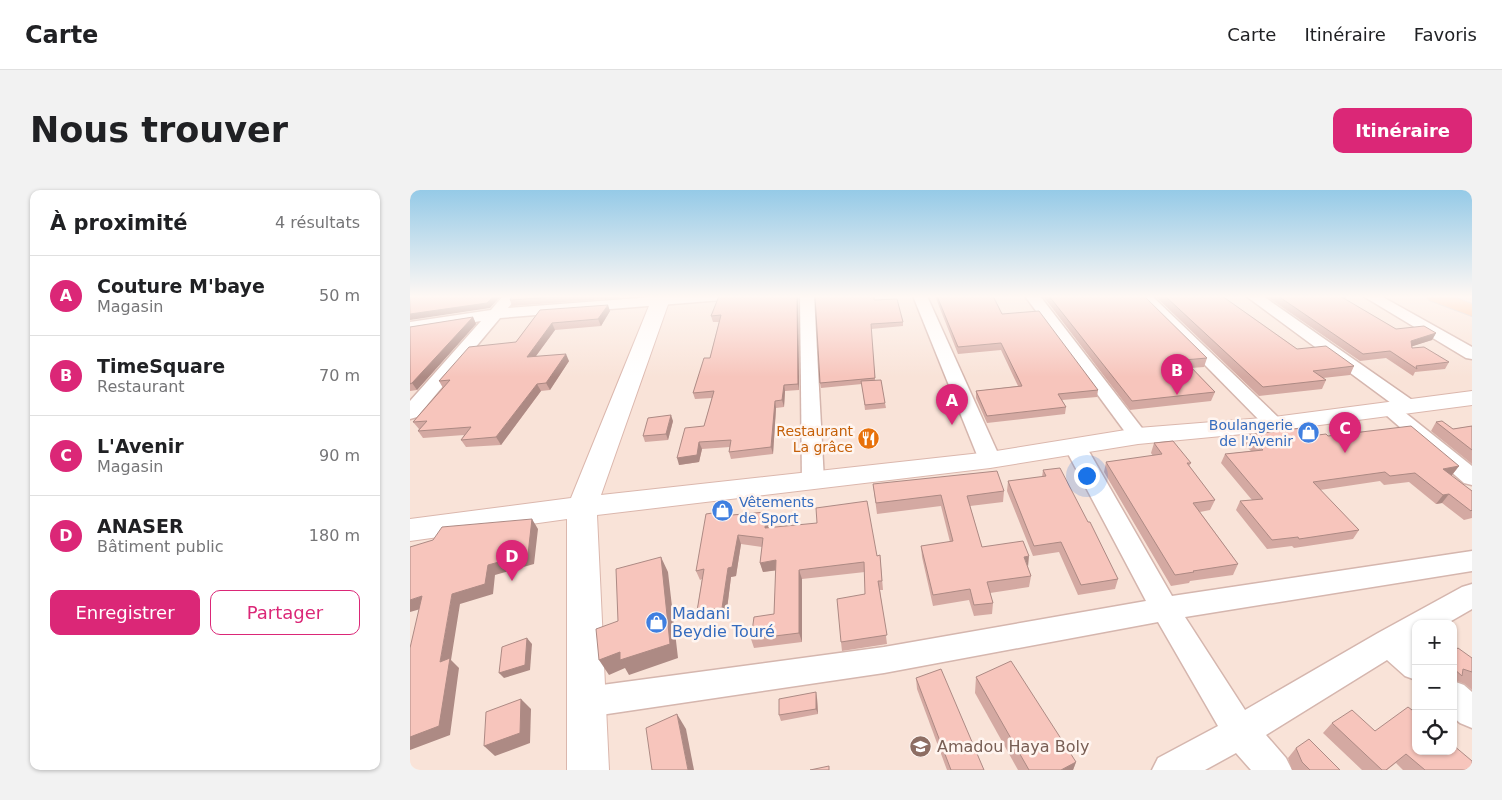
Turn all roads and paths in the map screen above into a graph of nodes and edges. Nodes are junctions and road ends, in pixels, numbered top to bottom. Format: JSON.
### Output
{"nodes":[{"id":1,"x":436,"y":323,"type":"edge"},
{"id":2,"x":487,"y":323,"type":"edge"},
{"id":3,"x":652,"y":323,"type":"edge"},
{"id":4,"x":808,"y":323,"type":"edge"},
{"id":5,"x":932,"y":323,"type":"edge"},
{"id":6,"x":1052,"y":323,"type":"edge"},
{"id":7,"x":1171,"y":323,"type":"edge"},
{"id":8,"x":1288,"y":323,"type":"edge"},
{"id":9,"x":1418,"y":323,"type":"edge"},
{"id":10,"x":410,"y":327,"type":"edge"},
{"id":11,"x":1472,"y":354,"type":"edge"},
{"id":12,"x":417,"y":397,"type":"edge"},
{"id":13,"x":1472,"y":398,"type":"edge"},
{"id":14,"x":1398,"y":407,"type":"junction"},
{"id":15,"x":410,"y":413,"type":"edge"},
{"id":16,"x":1274,"y":424,"type":"junction"},
{"id":17,"x":1138,"y":436,"type":"junction"},
{"id":18,"x":1076,"y":448,"type":"junction"},
{"id":19,"x":990,"y":460,"type":"junction"},
{"id":20,"x":1472,"y":478,"type":"edge"},
{"id":21,"x":813,"y":481,"type":"junction"},
{"id":22,"x":582,"y":507,"type":"junction"},
{"id":23,"x":410,"y":530,"type":"edge"},
{"id":24,"x":1472,"y":561,"type":"edge"},
{"id":25,"x":1472,"y":595,"type":"edge"},
{"id":26,"x":1164,"y":610,"type":"junction"},
{"id":27,"x":1428,"y":620,"type":"edge"},
{"id":28,"x":1412,"y":629,"type":"edge"},
{"id":29,"x":1388,"y":642,"type":"junction"},
{"id":30,"x":1415,"y":665,"type":"edge"},
{"id":31,"x":1457,"y":699,"type":"edge"},
{"id":32,"x":587,"y":702,"type":"junction"},
{"id":33,"x":1472,"y":712,"type":"edge"},
{"id":34,"x":1240,"y":732,"type":"junction"},
{"id":35,"x":588,"y":770,"type":"edge"},
{"id":36,"x":1170,"y":770,"type":"edge"},
{"id":37,"x":1274,"y":770,"type":"edge"}],
"edges":[{"from":1,"to":10,"type":"street"},
{"from":2,"to":12,"type":"street"},
{"from":3,"to":22,"type":"street"},
{"from":4,"to":21,"type":"street"},
{"from":5,"to":19,"type":"street"},
{"from":6,"to":17,"type":"street"},
{"from":7,"to":16,"type":"street"},
{"from":8,"to":14,"type":"street"},
{"from":9,"to":11,"type":"street"},
{"from":12,"to":15,"type":"street"},
{"from":13,"to":14,"type":"street"},
{"from":14,"to":16,"type":"street"},
{"from":14,"to":20,"type":"street"},
{"from":16,"to":17,"type":"street"},
{"from":17,"to":18,"type":"street"},
{"from":18,"to":19,"type":"street"},
{"from":18,"to":26,"type":"street"},
{"from":19,"to":21,"type":"street"},
{"from":21,"to":22,"type":"street"},
{"from":22,"to":23,"type":"street"},
{"from":22,"to":32,"type":"street"},
{"from":24,"to":26,"type":"street"},
{"from":25,"to":27,"type":"street"},
{"from":26,"to":32,"type":"street"},
{"from":26,"to":34,"type":"street"},
{"from":28,"to":29,"type":"street"},
{"from":29,"to":30,"type":"street"},
{"from":29,"to":34,"type":"street"},
{"from":31,"to":33,"type":"street"},
{"from":32,"to":35,"type":"street"},
{"from":34,"to":36,"type":"street"},
{"from":34,"to":37,"type":"street"}]}
